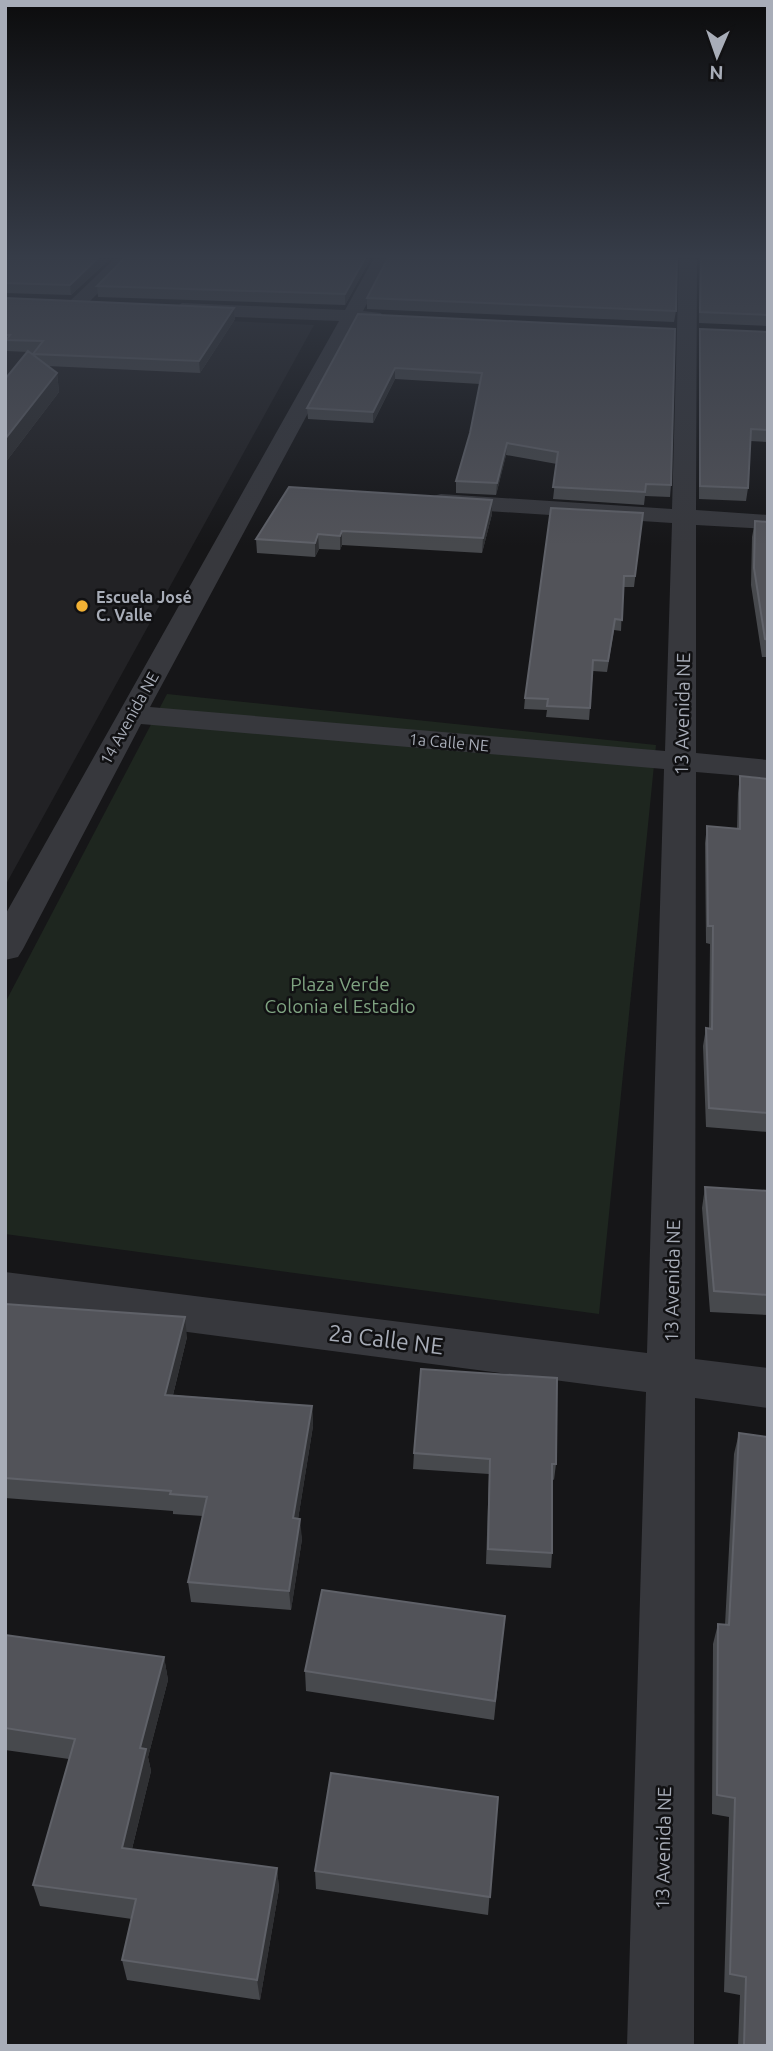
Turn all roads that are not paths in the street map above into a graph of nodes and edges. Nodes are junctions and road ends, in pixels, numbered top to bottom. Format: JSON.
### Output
{"nodes":[{"id":1,"x":334,"y":354,"type":"edge"},
{"id":2,"x":687,"y":354,"type":"edge"},
{"id":3,"x":423,"y":500,"type":"edge"},
{"id":4,"x":685,"y":516,"type":"junction"},
{"id":5,"x":768,"y":522,"type":"edge"},
{"id":6,"x":131,"y":714,"type":"junction"},
{"id":7,"x":681,"y":762,"type":"junction"},
{"id":8,"x":768,"y":769,"type":"edge"},
{"id":9,"x":5,"y":949,"type":"edge"},
{"id":10,"x":5,"y":1290,"type":"edge"},
{"id":11,"x":671,"y":1375,"type":"junction"},
{"id":12,"x":768,"y":1388,"type":"edge"},
{"id":13,"x":660,"y":2046,"type":"edge"}],
"edges":[{"from":1,"to":6,"type":"street","name":"14 Avenida NE"},
{"from":2,"to":4,"type":"street","name":"13 Avenida NE"},
{"from":3,"to":4,"type":"street"},
{"from":4,"to":5,"type":"street"},
{"from":4,"to":7,"type":"street","name":"13 Avenida NE"},
{"from":6,"to":7,"type":"street","name":"1a Calle NE"},
{"from":6,"to":9,"type":"street","name":"14 Avenida NE"},
{"from":7,"to":8,"type":"street","name":"1a Calle NE"},
{"from":7,"to":11,"type":"street","name":"13 Avenida NE"},
{"from":10,"to":11,"type":"street","name":"2a Calle NE"},
{"from":11,"to":12,"type":"street","name":"2a Calle NE"},
{"from":11,"to":13,"type":"street","name":"13 Avenida NE"}]}
